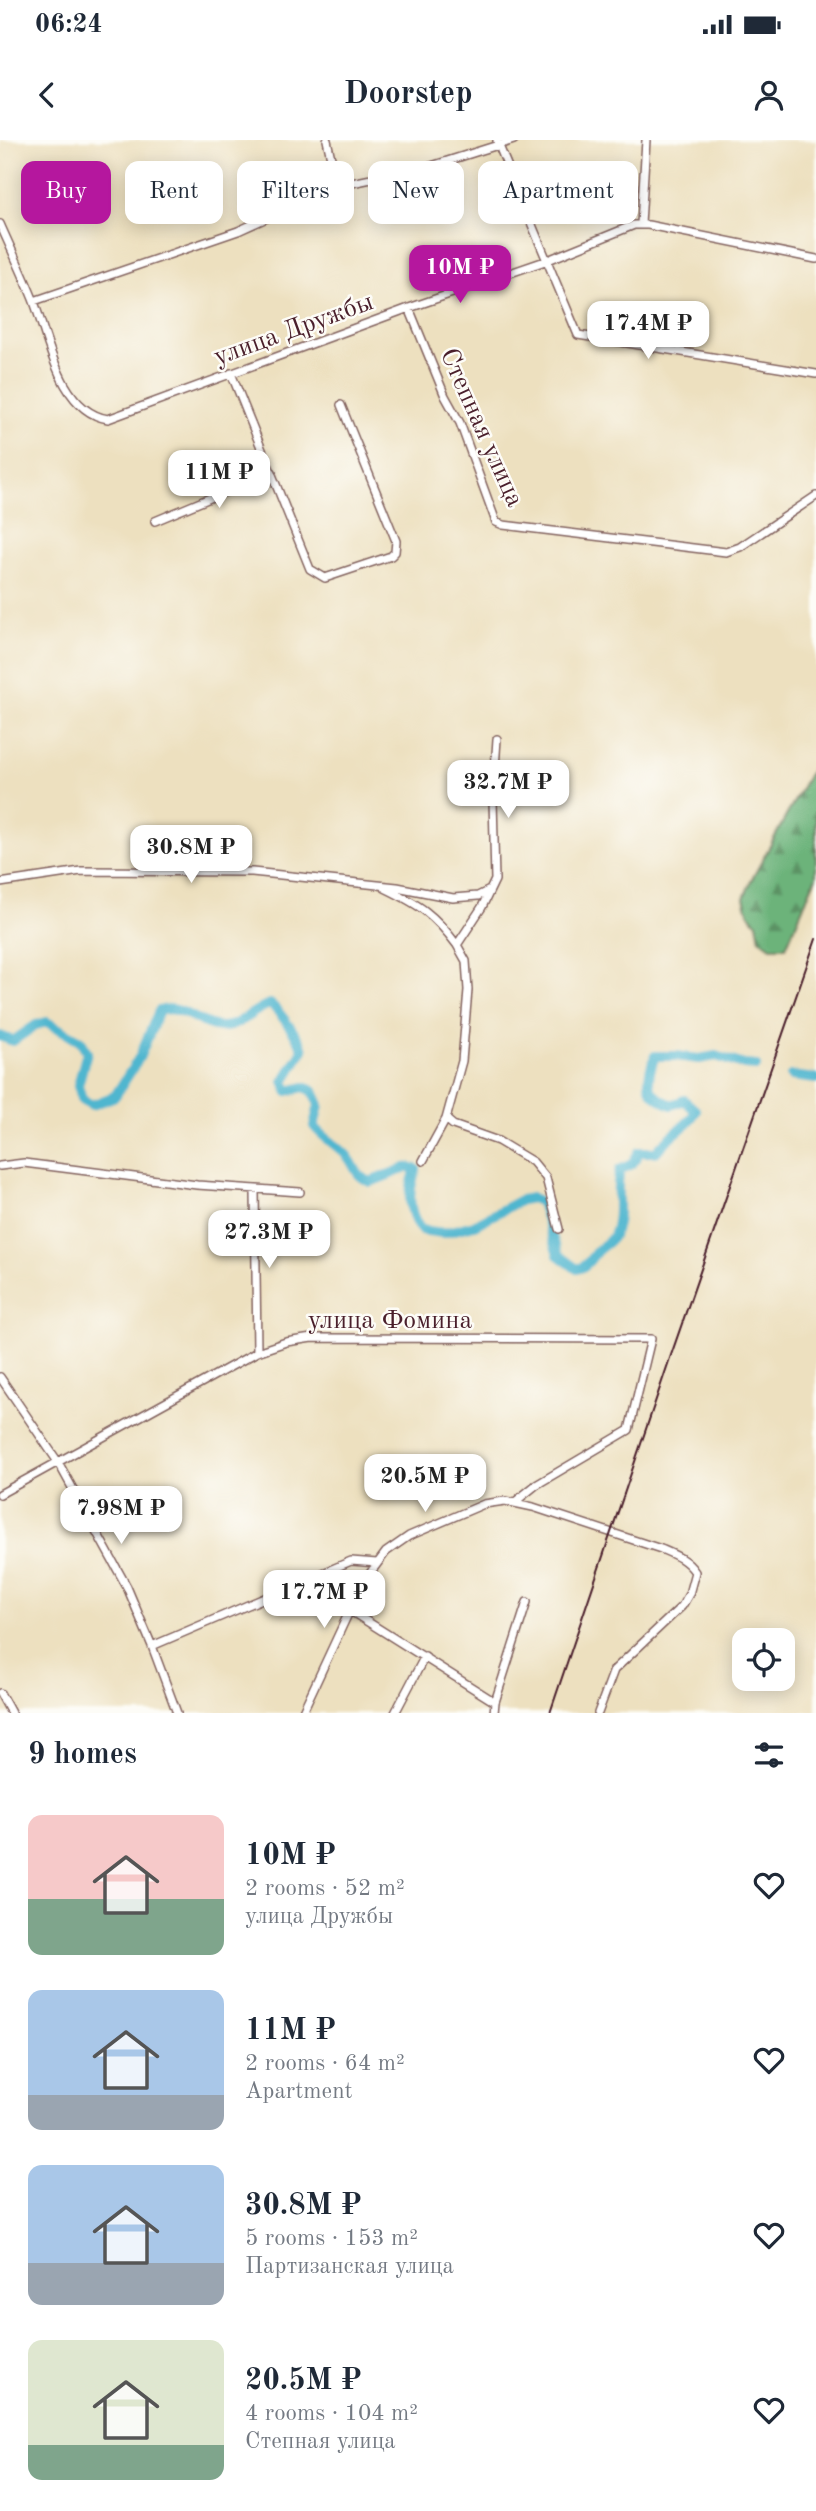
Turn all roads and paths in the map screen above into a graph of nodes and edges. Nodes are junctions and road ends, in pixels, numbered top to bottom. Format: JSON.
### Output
{"nodes":[{"id":1,"x":327,"y":140,"type":"edge"},
{"id":2,"x":514,"y":140,"type":"edge"},
{"id":3,"x":646,"y":140,"type":"edge"},
{"id":4,"x":498,"y":142,"type":"edge"},
{"id":5,"x":332,"y":161,"type":"edge"},
{"id":6,"x":354,"y":183,"type":"edge"},
{"id":7,"x":0,"y":224,"type":"edge"},
{"id":8,"x":253,"y":224,"type":"edge"},
{"id":9,"x":641,"y":224,"type":"junction"},
{"id":10,"x":816,"y":259,"type":"edge"},
{"id":11,"x":548,"y":260,"type":"junction"},
{"id":12,"x":34,"y":301,"type":"junction"},
{"id":13,"x":410,"y":308,"type":"junction"},
{"id":14,"x":232,"y":373,"type":"junction"},
{"id":15,"x":816,"y":374,"type":"edge"},
{"id":16,"x":341,"y":405,"type":"dead end"},
{"id":17,"x":272,"y":472,"type":"junction"},
{"id":18,"x":816,"y":496,"type":"edge"},
{"id":19,"x":155,"y":521,"type":"dead end"},
{"id":20,"x":497,"y":739,"type":"dead end"},
{"id":21,"x":0,"y":883,"type":"edge"},
{"id":22,"x":381,"y":887,"type":"junction"},
{"id":23,"x":490,"y":890,"type":"junction"},
{"id":24,"x":457,"y":945,"type":"junction"},
{"id":25,"x":446,"y":1119,"type":"junction"},
{"id":26,"x":422,"y":1161,"type":"dead end"},
{"id":27,"x":0,"y":1166,"type":"edge"},
{"id":28,"x":255,"y":1189,"type":"junction"},
{"id":29,"x":300,"y":1192,"type":"dead end"},
{"id":30,"x":559,"y":1229,"type":"dead end"},
{"id":31,"x":257,"y":1352,"type":"junction"},
{"id":32,"x":0,"y":1377,"type":"edge"},
{"id":33,"x":58,"y":1462,"type":"junction"},
{"id":34,"x":0,"y":1494,"type":"edge"},
{"id":35,"x":515,"y":1502,"type":"junction"},
{"id":36,"x":377,"y":1563,"type":"junction"},
{"id":37,"x":527,"y":1602,"type":"dead end"},
{"id":38,"x":349,"y":1610,"type":"junction"},
{"id":39,"x":152,"y":1646,"type":"junction"},
{"id":40,"x":425,"y":1656,"type":"junction"},
{"id":41,"x":0,"y":1693,"type":"edge"},
{"id":42,"x":495,"y":1702,"type":"junction"},
{"id":43,"x":11,"y":1713,"type":"edge"},
{"id":44,"x":177,"y":1713,"type":"edge"},
{"id":45,"x":302,"y":1713,"type":"edge"},
{"id":46,"x":395,"y":1713,"type":"edge"},
{"id":47,"x":494,"y":1713,"type":"edge"},
{"id":48,"x":598,"y":1713,"type":"edge"}],
"edges":[{"from":1,"to":5,"type":"street"},
{"from":2,"to":4,"type":"street"},
{"from":3,"to":9,"type":"street"},
{"from":4,"to":6,"type":"street"},
{"from":4,"to":11,"type":"street"},
{"from":7,"to":12,"type":"street"},
{"from":8,"to":12,"type":"street"},
{"from":9,"to":10,"type":"street"},
{"from":9,"to":11,"type":"street","name":"улица Дружбы"},
{"from":11,"to":13,"type":"street","name":"улица Дружбы"},
{"from":11,"to":15,"type":"street"},
{"from":12,"to":14,"type":"street","name":"улица Дружбы"},
{"from":13,"to":14,"type":"street","name":"улица Дружбы"},
{"from":13,"to":18,"type":"street","name":"Степная улица"},
{"from":14,"to":17,"type":"street"},
{"from":16,"to":17,"type":"street"},
{"from":17,"to":19,"type":"street"},
{"from":20,"to":23,"type":"street"},
{"from":21,"to":22,"type":"street"},
{"from":22,"to":23,"type":"street"},
{"from":22,"to":24,"type":"street"},
{"from":23,"to":24,"type":"street"},
{"from":24,"to":25,"type":"street"},
{"from":25,"to":26,"type":"street"},
{"from":25,"to":30,"type":"street"},
{"from":27,"to":28,"type":"street"},
{"from":28,"to":29,"type":"street"},
{"from":28,"to":31,"type":"street"},
{"from":31,"to":33,"type":"street","name":"улица Фомина"},
{"from":31,"to":35,"type":"street","name":"улица Фомина"},
{"from":32,"to":33,"type":"street"},
{"from":33,"to":34,"type":"street","name":"улица Фомина"},
{"from":33,"to":39,"type":"street"},
{"from":35,"to":36,"type":"street"},
{"from":35,"to":48,"type":"street"},
{"from":36,"to":38,"type":"street"},
{"from":36,"to":39,"type":"street"},
{"from":37,"to":42,"type":"street"},
{"from":38,"to":40,"type":"street"},
{"from":38,"to":45,"type":"street"},
{"from":39,"to":44,"type":"street"},
{"from":40,"to":42,"type":"street"},
{"from":40,"to":46,"type":"street"},
{"from":41,"to":43,"type":"street"},
{"from":42,"to":47,"type":"street"}]}
